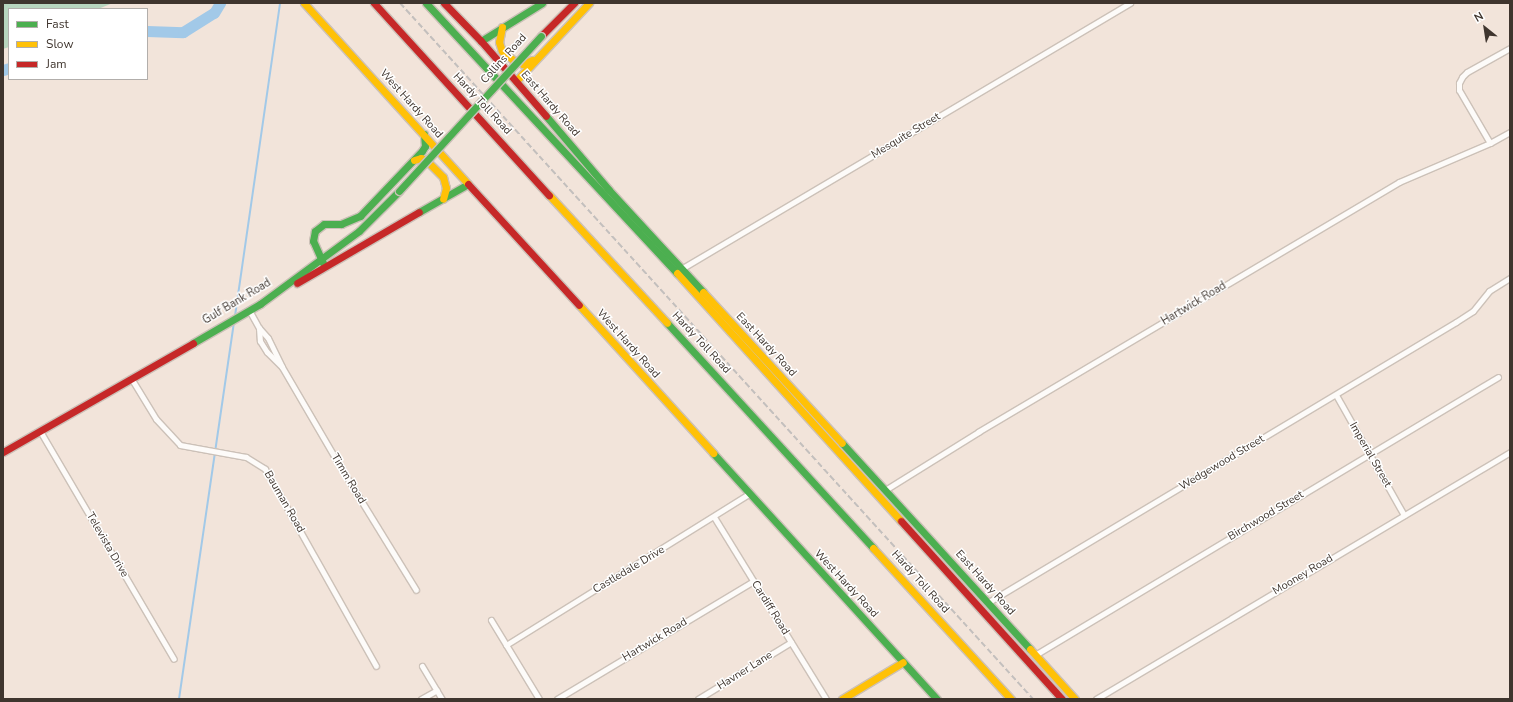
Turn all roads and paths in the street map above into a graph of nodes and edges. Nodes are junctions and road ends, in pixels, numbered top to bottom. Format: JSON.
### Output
{"nodes":[{"id":1,"x":304,"y":3,"type":"edge"},
{"id":2,"x":374,"y":3,"type":"edge"},
{"id":3,"x":426,"y":3,"type":"edge"},
{"id":4,"x":444,"y":3,"type":"edge"},
{"id":5,"x":542,"y":3,"type":"edge"},
{"id":6,"x":574,"y":3,"type":"edge"},
{"id":7,"x":589,"y":3,"type":"edge"},
{"id":8,"x":1130,"y":3,"type":"edge"},
{"id":9,"x":502,"y":27,"type":"junction"},
{"id":10,"x":481,"y":41,"type":"junction"},
{"id":11,"x":1510,"y":48,"type":"edge"},
{"id":12,"x":534,"y":59,"type":"junction"},
{"id":13,"x":516,"y":81,"type":"junction"},
{"id":14,"x":453,"y":132,"type":"joint"},
{"id":15,"x":1510,"y":132,"type":"edge"},
{"id":16,"x":424,"y":134,"type":"junction"},
{"id":17,"x":1490,"y":143,"type":"junction"},
{"id":18,"x":414,"y":160,"type":"junction"},
{"id":19,"x":468,"y":184,"type":"junction"},
{"id":20,"x":443,"y":199,"type":"junction"},
{"id":21,"x":322,"y":260,"type":"junction"},
{"id":22,"x":326,"y":266,"type":"junction"},
{"id":23,"x":681,"y":269,"type":"junction"},
{"id":24,"x":1510,"y":278,"type":"edge"},
{"id":25,"x":260,"y":304,"type":"junction"},
{"id":26,"x":247,"y":311,"type":"junction"},
{"id":27,"x":258,"y":328,"type":"junction"},
{"id":28,"x":282,"y":367,"type":"junction"},
{"id":29,"x":1498,"y":377,"type":"dead end"},
{"id":30,"x":130,"y":378,"type":"junction"},
{"id":31,"x":1336,"y":395,"type":"junction"},
{"id":32,"x":40,"y":431,"type":"junction"},
{"id":33,"x":3,"y":452,"type":"edge"},
{"id":34,"x":1510,"y":452,"type":"edge"},
{"id":35,"x":1369,"y":454,"type":"junction"},
{"id":36,"x":885,"y":490,"type":"junction"},
{"id":37,"x":750,"y":493,"type":"junction"},
{"id":38,"x":1404,"y":515,"type":"junction"},
{"id":39,"x":714,"y":517,"type":"junction"},
{"id":40,"x":752,"y":581,"type":"junction"},
{"id":41,"x":416,"y":590,"type":"dead end"},
{"id":42,"x":987,"y":603,"type":"junction"},
{"id":43,"x":491,"y":620,"type":"dead end"},
{"id":44,"x":791,"y":642,"type":"junction"},
{"id":45,"x":506,"y":645,"type":"junction"},
{"id":46,"x":1035,"y":655,"type":"junction"},
{"id":47,"x":174,"y":659,"type":"dead end"},
{"id":48,"x":903,"y":662,"type":"junction"},
{"id":49,"x":376,"y":666,"type":"dead end"},
{"id":50,"x":422,"y":666,"type":"dead end"},
{"id":51,"x":437,"y":690,"type":"junction"},
{"id":52,"x":421,"y":699,"type":"edge"},
{"id":53,"x":442,"y":699,"type":"edge"},
{"id":54,"x":540,"y":699,"type":"edge"},
{"id":55,"x":557,"y":699,"type":"edge"},
{"id":56,"x":698,"y":699,"type":"edge"},
{"id":57,"x":826,"y":699,"type":"edge"},
{"id":58,"x":842,"y":699,"type":"edge"},
{"id":59,"x":937,"y":699,"type":"edge"},
{"id":60,"x":1011,"y":699,"type":"edge"},
{"id":61,"x":1062,"y":699,"type":"edge"},
{"id":62,"x":1075,"y":699,"type":"edge"},
{"id":63,"x":1096,"y":699,"type":"edge"}],
"edges":[{"from":1,"to":16,"type":"main road","name":"West Hardy Road"},
{"from":2,"to":60,"type":"main road","name":"Hardy Toll Road"},
{"from":3,"to":61,"type":"main road"},
{"from":4,"to":10,"type":"main road","name":"East Hardy Road"},
{"from":5,"to":9,"type":"main road"},
{"from":6,"to":14,"type":"main road","name":"Collins Road","bridge":true},
{"from":7,"to":12,"type":"main road"},
{"from":8,"to":23,"type":"street","name":"Mesquite Street"},
{"from":9,"to":10,"type":"main road"},
{"from":9,"to":12,"type":"main road"},
{"from":10,"to":13,"type":"main road","name":"East Hardy Road"},
{"from":11,"to":17,"type":"street"},
{"from":12,"to":13,"type":"main road"},
{"from":13,"to":23,"type":"main road","name":"East Hardy Road"},
{"from":14,"to":21,"type":"main road","name":"Gulf Bank Road","bridge":true},
{"from":15,"to":17,"type":"street","name":"Hartwick Road"},
{"from":16,"to":18,"type":"main road"},
{"from":16,"to":19,"type":"main road","name":"West Hardy Road"},
{"from":17,"to":36,"type":"street","name":"Hartwick Road"},
{"from":18,"to":20,"type":"main road"},
{"from":18,"to":21,"type":"main road"},
{"from":19,"to":20,"type":"main road"},
{"from":19,"to":37,"type":"main road","name":"West Hardy Road"},
{"from":20,"to":22,"type":"main road"},
{"from":21,"to":22,"type":"main road"},
{"from":21,"to":25,"type":"main road","name":"Gulf Bank Road"},
{"from":22,"to":25,"type":"main road"},
{"from":23,"to":36,"type":"main road","name":"East Hardy Road"},
{"from":24,"to":31,"type":"street","name":"Wedgewood Street"},
{"from":25,"to":26,"type":"main road","name":"Gulf Bank Road"},
{"from":26,"to":27,"type":"street","name":"Timm Road"},
{"from":26,"to":30,"type":"main road","name":"Gulf Bank Road"},
{"from":27,"to":28,"type":"street","name":"Timm Road"},
{"from":27,"to":28,"type":"street","name":"Timm Road"},
{"from":28,"to":41,"type":"street","name":"Timm Road"},
{"from":29,"to":35,"type":"street","name":"Birchwood Street"},
{"from":30,"to":32,"type":"main road","name":"Gulf Bank Road"},
{"from":30,"to":49,"type":"street","name":"Bauman Road"},
{"from":31,"to":35,"type":"street","name":"Imperial Street"},
{"from":31,"to":42,"type":"street","name":"Wedgewood Street"},
{"from":32,"to":33,"type":"main road","name":"Gulf Bank Road"},
{"from":32,"to":47,"type":"street","name":"Televista Drive"},
{"from":34,"to":38,"type":"street","name":"Mooney Road"},
{"from":35,"to":38,"type":"street","name":"Imperial Street"},
{"from":35,"to":46,"type":"street","name":"Birchwood Street"},
{"from":36,"to":42,"type":"main road","name":"East Hardy Road"},
{"from":37,"to":39,"type":"street","name":"Castledale Drive"},
{"from":37,"to":48,"type":"main road","name":"West Hardy Road"},
{"from":38,"to":63,"type":"street","name":"Mooney Road"},
{"from":39,"to":40,"type":"street","name":"Cardiff Road"},
{"from":39,"to":45,"type":"street","name":"Castledale Drive"},
{"from":40,"to":44,"type":"street","name":"Cardiff Road"},
{"from":40,"to":55,"type":"street","name":"Hartwick Road"},
{"from":42,"to":46,"type":"main road","name":"East Hardy Road"},
{"from":43,"to":45,"type":"street"},
{"from":44,"to":56,"type":"street","name":"Havner Lane"},
{"from":44,"to":57,"type":"street","name":"Cardiff Road"},
{"from":45,"to":54,"type":"street"},
{"from":46,"to":62,"type":"main road","name":"East Hardy Road"},
{"from":48,"to":58,"type":"main road"},
{"from":48,"to":59,"type":"main road","name":"West Hardy Road"},
{"from":50,"to":51,"type":"street"},
{"from":51,"to":52,"type":"street"},
{"from":51,"to":53,"type":"street"}]}
